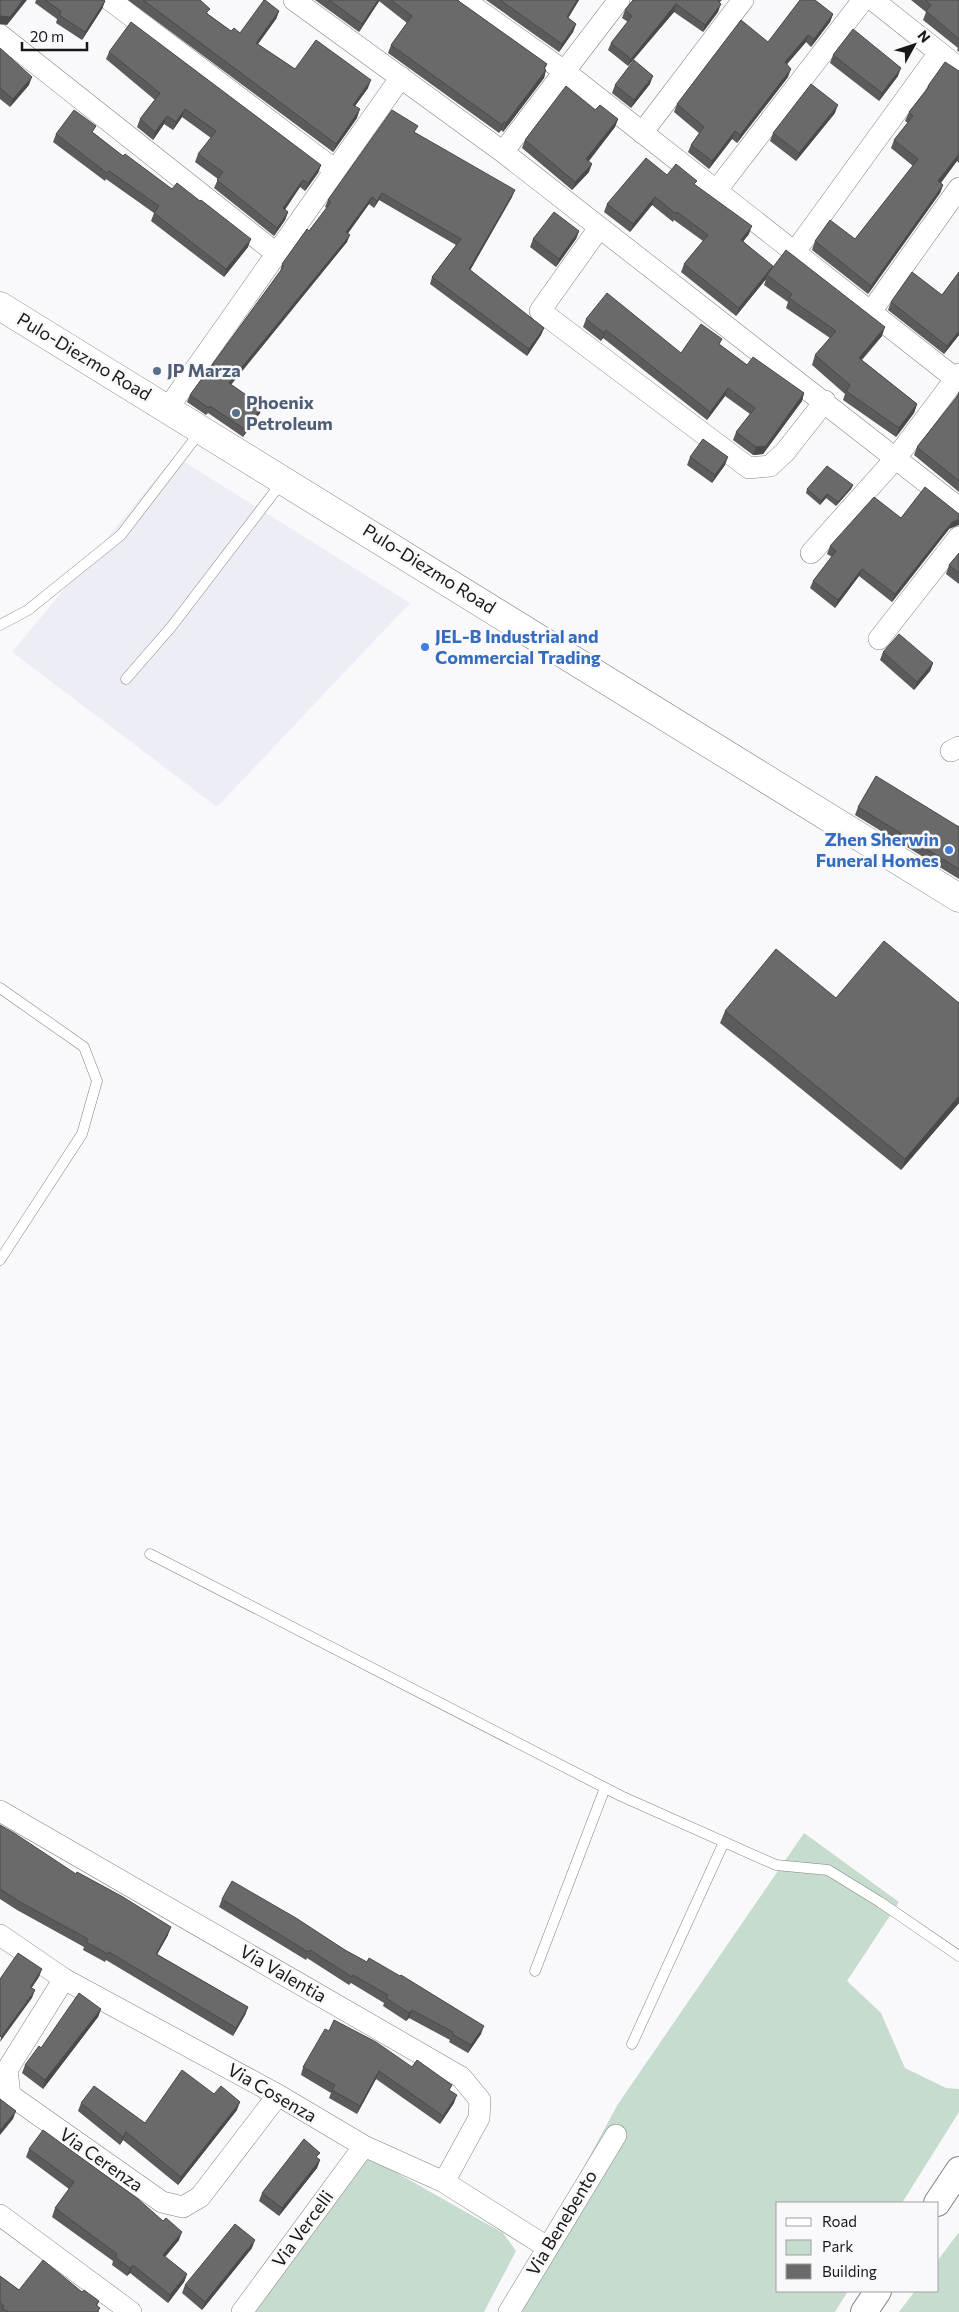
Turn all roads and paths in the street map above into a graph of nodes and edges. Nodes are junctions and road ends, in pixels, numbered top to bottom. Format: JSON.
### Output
{"nodes":[{"id":1,"x":110,"y":0,"type":"edge"},
{"id":2,"x":294,"y":0,"type":"edge"},
{"id":3,"x":464,"y":0,"type":"edge"},
{"id":4,"x":619,"y":0,"type":"edge"},
{"id":5,"x":743,"y":0,"type":"edge"},
{"id":6,"x":863,"y":0,"type":"edge"},
{"id":7,"x":873,"y":0,"type":"edge"},
{"id":8,"x":0,"y":35,"type":"edge"},
{"id":9,"x":939,"y":53,"type":"junction"},
{"id":10,"x":959,"y":68,"type":"edge"},
{"id":11,"x":564,"y":72,"type":"junction"},
{"id":12,"x":401,"y":78,"type":"junction"},
{"id":13,"x":642,"y":133,"type":"junction"},
{"id":14,"x":503,"y":152,"type":"junction"},
{"id":15,"x":335,"y":170,"type":"junction"},
{"id":16,"x":959,"y":188,"type":"edge"},
{"id":17,"x":716,"y":191,"type":"junction"},
{"id":18,"x":598,"y":228,"type":"junction"},
{"id":19,"x":794,"y":252,"type":"junction"},
{"id":20,"x":277,"y":254,"type":"junction"},
{"id":21,"x":0,"y":306,"type":"edge"},
{"id":22,"x":870,"y":312,"type":"junction"},
{"id":23,"x":957,"y":376,"type":"edge"},
{"id":24,"x":825,"y":401,"type":"junction"},
{"id":25,"x":168,"y":408,"type":"junction"},
{"id":26,"x":202,"y":429,"type":"junction"},
{"id":27,"x":896,"y":458,"type":"junction"},
{"id":28,"x":284,"y":480,"type":"junction"},
{"id":29,"x":959,"y":508,"type":"edge"},
{"id":30,"x":959,"y":537,"type":"edge"},
{"id":31,"x":811,"y":553,"type":"dead end"},
{"id":32,"x":1,"y":626,"type":"edge"},
{"id":33,"x":879,"y":639,"type":"dead end"},
{"id":34,"x":126,"y":679,"type":"dead end"},
{"id":35,"x":959,"y":898,"type":"edge"},
{"id":36,"x":0,"y":988,"type":"edge"},
{"id":37,"x":0,"y":1260,"type":"edge"},
{"id":38,"x":150,"y":1554,"type":"dead end"},
{"id":39,"x":605,"y":1788,"type":"junction"},
{"id":40,"x":0,"y":1811,"type":"edge"},
{"id":41,"x":724,"y":1842,"type":"junction"},
{"id":42,"x":0,"y":1935,"type":"edge"},
{"id":43,"x":959,"y":1956,"type":"edge"},
{"id":44,"x":535,"y":1971,"type":"dead end"},
{"id":45,"x":64,"y":1979,"type":"junction"},
{"id":46,"x":632,"y":2044,"type":"dead end"},
{"id":47,"x":278,"y":2095,"type":"junction"},
{"id":48,"x":616,"y":2135,"type":"dead end"},
{"id":49,"x":364,"y":2146,"type":"junction"},
{"id":50,"x":959,"y":2170,"type":"edge"},
{"id":51,"x":444,"y":2182,"type":"junction"},
{"id":52,"x":938,"y":2202,"type":"edge"},
{"id":53,"x":0,"y":2216,"type":"edge"},
{"id":54,"x":546,"y":2247,"type":"junction"},
{"id":55,"x":877,"y":2292,"type":"edge"},
{"id":56,"x":132,"y":2312,"type":"edge"},
{"id":57,"x":242,"y":2312,"type":"edge"},
{"id":58,"x":509,"y":2312,"type":"edge"},
{"id":59,"x":864,"y":2312,"type":"edge"}],
"edges":[{"from":1,"to":15,"type":"street"},
{"from":2,"to":12,"type":"street"},
{"from":3,"to":11,"type":"street"},
{"from":4,"to":11,"type":"street"},
{"from":5,"to":13,"type":"street"},
{"from":6,"to":17,"type":"street"},
{"from":7,"to":9,"type":"street"},
{"from":8,"to":20,"type":"street"},
{"from":9,"to":10,"type":"street"},
{"from":9,"to":19,"type":"street"},
{"from":11,"to":13,"type":"street"},
{"from":11,"to":14,"type":"street"},
{"from":12,"to":14,"type":"street"},
{"from":12,"to":15,"type":"street"},
{"from":13,"to":17,"type":"street"},
{"from":14,"to":18,"type":"street"},
{"from":15,"to":20,"type":"street"},
{"from":16,"to":22,"type":"street"},
{"from":17,"to":19,"type":"street"},
{"from":18,"to":24,"type":"street"},
{"from":18,"to":24,"type":"street"},
{"from":19,"to":22,"type":"street"},
{"from":20,"to":25,"type":"street"},
{"from":21,"to":25,"type":"main road","name":"Pulo-Diezmo Road"},
{"from":22,"to":23,"type":"street"},
{"from":23,"to":27,"type":"street"},
{"from":24,"to":27,"type":"street"},
{"from":25,"to":26,"type":"main road","name":"Pulo-Diezmo Road"},
{"from":26,"to":28,"type":"main road","name":"Pulo-Diezmo Road"},
{"from":26,"to":32,"type":"lane"},
{"from":27,"to":29,"type":"street"},
{"from":27,"to":31,"type":"street"},
{"from":28,"to":34,"type":"lane"},
{"from":28,"to":35,"type":"main road","name":"Pulo-Diezmo Road"},
{"from":30,"to":33,"type":"street"},
{"from":36,"to":37,"type":"lane"},
{"from":38,"to":39,"type":"lane"},
{"from":39,"to":41,"type":"lane"},
{"from":39,"to":44,"type":"lane"},
{"from":40,"to":51,"type":"street","name":"Via Valentia"},
{"from":41,"to":43,"type":"lane"},
{"from":41,"to":46,"type":"lane"},
{"from":42,"to":45,"type":"street","name":"Via Cosenza"},
{"from":45,"to":47,"type":"street","name":"Via Cosenza"},
{"from":45,"to":47,"type":"street","name":"Via Cerenza"},
{"from":47,"to":49,"type":"street","name":"Via Cosenza"},
{"from":48,"to":54,"type":"street","name":"Via Benebento"},
{"from":49,"to":51,"type":"street","name":"Via Cosenza"},
{"from":49,"to":57,"type":"street","name":"Via Vercelli"},
{"from":50,"to":52,"type":"street"},
{"from":51,"to":54,"type":"street","name":"Via Cosenza"},
{"from":53,"to":56,"type":"street"},
{"from":54,"to":58,"type":"street","name":"Via Benebento"},
{"from":55,"to":59,"type":"street"}]}
